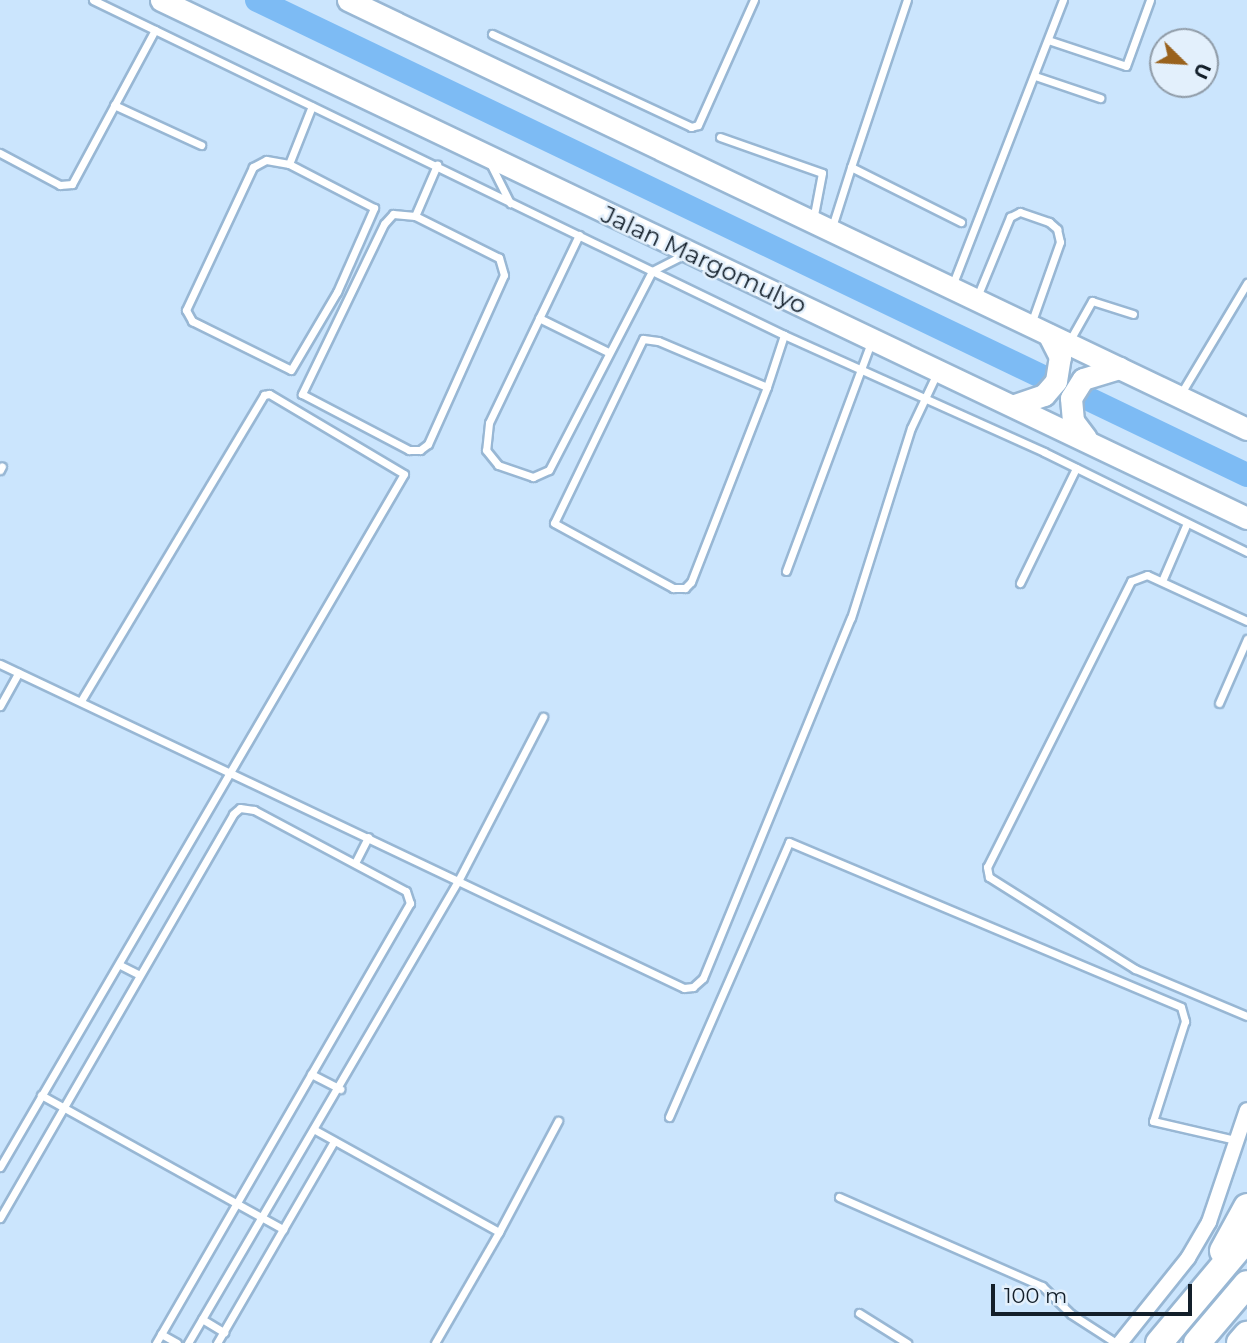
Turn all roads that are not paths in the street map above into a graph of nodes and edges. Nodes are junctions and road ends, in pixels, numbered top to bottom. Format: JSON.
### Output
{"nodes":[{"id":1,"x":93,"y":0,"type":"edge"},
{"id":2,"x":161,"y":0,"type":"edge"},
{"id":3,"x":348,"y":0,"type":"edge"},
{"id":4,"x":754,"y":0,"type":"edge"},
{"id":5,"x":907,"y":0,"type":"edge"},
{"id":6,"x":1063,"y":0,"type":"edge"},
{"id":7,"x":1150,"y":0,"type":"edge"},
{"id":8,"x":379,"y":7,"type":"edge"},
{"id":9,"x":155,"y":30,"type":"junction"},
{"id":10,"x":492,"y":34,"type":"dead end"},
{"id":11,"x":1048,"y":40,"type":"junction"},
{"id":12,"x":1035,"y":76,"type":"junction"},
{"id":13,"x":1100,"y":98,"type":"dead end"},
{"id":14,"x":114,"y":105,"type":"junction"},
{"id":15,"x":312,"y":106,"type":"junction"},
{"id":16,"x":720,"y":137,"type":"dead end"},
{"id":17,"x":201,"y":145,"type":"dead end"},
{"id":18,"x":0,"y":153,"type":"edge"},
{"id":19,"x":486,"y":156,"type":"junction"},
{"id":20,"x":289,"y":164,"type":"junction"},
{"id":21,"x":437,"y":164,"type":"junction"},
{"id":22,"x":851,"y":167,"type":"junction"},
{"id":23,"x":511,"y":203,"type":"junction"},
{"id":24,"x":415,"y":216,"type":"junction"},
{"id":25,"x":961,"y":222,"type":"dead end"},
{"id":26,"x":821,"y":227,"type":"junction"},
{"id":27,"x":579,"y":235,"type":"junction"},
{"id":28,"x":687,"y":254,"type":"junction"},
{"id":29,"x":652,"y":271,"type":"junction"},
{"id":30,"x":1247,"y":283,"type":"edge"},
{"id":31,"x":951,"y":289,"type":"junction"},
{"id":32,"x":975,"y":301,"type":"junction"},
{"id":33,"x":1133,"y":314,"type":"dead end"},
{"id":34,"x":539,"y":318,"type":"junction"},
{"id":35,"x":784,"y":335,"type":"junction"},
{"id":36,"x":873,"y":338,"type":"junction"},
{"id":37,"x":1051,"y":338,"type":"junction"},
{"id":38,"x":608,"y":352,"type":"junction"},
{"id":39,"x":939,"y":369,"type":"junction"},
{"id":40,"x":1112,"y":369,"type":"junction"},
{"id":41,"x":859,"y":370,"type":"junction"},
{"id":42,"x":767,"y":387,"type":"junction"},
{"id":43,"x":1180,"y":396,"type":"junction"},
{"id":44,"x":923,"y":397,"type":"junction"},
{"id":45,"x":1020,"y":403,"type":"junction"},
{"id":46,"x":1247,"y":429,"type":"edge"},
{"id":47,"x":1081,"y":432,"type":"junction"},
{"id":48,"x":1076,"y":468,"type":"junction"},
{"id":49,"x":1247,"y":518,"type":"edge"},
{"id":50,"x":1187,"y":523,"type":"junction"},
{"id":51,"x":1247,"y":552,"type":"edge"},
{"id":52,"x":786,"y":571,"type":"dead end"},
{"id":53,"x":1162,"y":581,"type":"junction"},
{"id":54,"x":1020,"y":583,"type":"dead end"},
{"id":55,"x":1247,"y":621,"type":"edge"},
{"id":56,"x":1247,"y":639,"type":"edge"},
{"id":57,"x":0,"y":664,"type":"edge"},
{"id":58,"x":18,"y":673,"type":"junction"},
{"id":59,"x":81,"y":701,"type":"junction"},
{"id":60,"x":1219,"y":703,"type":"dead end"},
{"id":61,"x":0,"y":706,"type":"edge"},
{"id":62,"x":543,"y":717,"type":"dead end"},
{"id":63,"x":230,"y":774,"type":"junction"},
{"id":64,"x":368,"y":837,"type":"junction"},
{"id":65,"x":355,"y":863,"type":"junction"},
{"id":66,"x":458,"y":881,"type":"junction"},
{"id":67,"x":120,"y":965,"type":"junction"},
{"id":68,"x":140,"y":975,"type":"junction"},
{"id":69,"x":1247,"y":1016,"type":"edge"},
{"id":70,"x":311,"y":1074,"type":"junction"},
{"id":71,"x":340,"y":1089,"type":"junction"},
{"id":72,"x":41,"y":1095,"type":"junction"},
{"id":73,"x":65,"y":1105,"type":"junction"},
{"id":74,"x":1247,"y":1110,"type":"edge"},
{"id":75,"x":669,"y":1117,"type":"dead end"},
{"id":76,"x":558,"y":1121,"type":"dead end"},
{"id":77,"x":314,"y":1130,"type":"junction"},
{"id":78,"x":1236,"y":1140,"type":"junction"},
{"id":79,"x":334,"y":1141,"type":"junction"},
{"id":80,"x":0,"y":1167,"type":"edge"},
{"id":81,"x":838,"y":1197,"type":"dead end"},
{"id":82,"x":237,"y":1202,"type":"junction"},
{"id":83,"x":1247,"y":1207,"type":"edge"},
{"id":84,"x":0,"y":1216,"type":"edge"},
{"id":85,"x":264,"y":1216,"type":"junction"},
{"id":86,"x":283,"y":1229,"type":"junction"},
{"id":87,"x":499,"y":1232,"type":"junction"},
{"id":88,"x":1247,"y":1238,"type":"edge"},
{"id":89,"x":1247,"y":1284,"type":"edge"},
{"id":90,"x":1203,"y":1287,"type":"junction"},
{"id":91,"x":859,"y":1314,"type":"dead end"},
{"id":92,"x":202,"y":1319,"type":"junction"},
{"id":93,"x":224,"y":1332,"type":"junction"},
{"id":94,"x":161,"y":1334,"type":"junction"},
{"id":95,"x":1247,"y":1335,"type":"edge"},
{"id":96,"x":156,"y":1343,"type":"edge"},
{"id":97,"x":177,"y":1343,"type":"edge"},
{"id":98,"x":188,"y":1343,"type":"edge"},
{"id":99,"x":218,"y":1343,"type":"edge"},
{"id":100,"x":435,"y":1343,"type":"edge"},
{"id":101,"x":907,"y":1343,"type":"edge"},
{"id":102,"x":1118,"y":1343,"type":"edge"},
{"id":103,"x":1159,"y":1343,"type":"edge"},
{"id":104,"x":1197,"y":1343,"type":"edge"},
{"id":105,"x":1240,"y":1343,"type":"edge"}],
"edges":[{"from":1,"to":9,"type":"lane"},
{"from":2,"to":19,"type":"main road","name":"Jalan Margomulyo"},
{"from":3,"to":8,"type":"main road"},
{"from":4,"to":10,"type":"lane"},
{"from":5,"to":22,"type":"lane"},
{"from":6,"to":11,"type":"lane"},
{"from":7,"to":11,"type":"lane"},
{"from":8,"to":26,"type":"main road"},
{"from":9,"to":14,"type":"lane"},
{"from":9,"to":15,"type":"lane"},
{"from":11,"to":12,"type":"lane"},
{"from":12,"to":13,"type":"lane"},
{"from":12,"to":31,"type":"lane"},
{"from":14,"to":17,"type":"lane"},
{"from":14,"to":18,"type":"lane"},
{"from":15,"to":20,"type":"lane"},
{"from":15,"to":21,"type":"lane"},
{"from":16,"to":26,"type":"lane"},
{"from":19,"to":23,"type":"lane"},
{"from":19,"to":28,"type":"main road","name":"Jalan Margomulyo"},
{"from":20,"to":20,"type":"lane"},
{"from":21,"to":23,"type":"lane"},
{"from":21,"to":24,"type":"lane"},
{"from":22,"to":25,"type":"lane"},
{"from":22,"to":26,"type":"lane"},
{"from":23,"to":27,"type":"lane"},
{"from":24,"to":24,"type":"lane"},
{"from":26,"to":31,"type":"main road"},
{"from":27,"to":29,"type":"lane"},
{"from":27,"to":34,"type":"lane"},
{"from":28,"to":29,"type":"lane"},
{"from":28,"to":36,"type":"main road","name":"Jalan Margomulyo"},
{"from":29,"to":35,"type":"lane"},
{"from":29,"to":38,"type":"lane"},
{"from":30,"to":43,"type":"lane"},
{"from":31,"to":32,"type":"main road"},
{"from":32,"to":37,"type":"main road"},
{"from":32,"to":37,"type":"lane"},
{"from":33,"to":37,"type":"lane"},
{"from":34,"to":38,"type":"lane"},
{"from":34,"to":38,"type":"lane"},
{"from":35,"to":41,"type":"lane"},
{"from":35,"to":42,"type":"lane"},
{"from":36,"to":39,"type":"main road","name":"Jalan Margomulyo"},
{"from":36,"to":41,"type":"lane"},
{"from":37,"to":40,"type":"main road"},
{"from":37,"to":45,"type":"main road"},
{"from":39,"to":44,"type":"lane"},
{"from":39,"to":45,"type":"main road","name":"Jalan Margomulyo"},
{"from":40,"to":43,"type":"main road"},
{"from":40,"to":47,"type":"main road"},
{"from":41,"to":44,"type":"lane"},
{"from":41,"to":52,"type":"lane"},
{"from":42,"to":42,"type":"lane"},
{"from":43,"to":46,"type":"main road"},
{"from":44,"to":48,"type":"lane"},
{"from":44,"to":66,"type":"lane"},
{"from":45,"to":47,"type":"main road","name":"Jalan Margomulyo"},
{"from":47,"to":49,"type":"main road","name":"Jalan Margomulyo"},
{"from":48,"to":50,"type":"lane"},
{"from":48,"to":54,"type":"lane"},
{"from":50,"to":51,"type":"lane"},
{"from":50,"to":53,"type":"lane"},
{"from":53,"to":55,"type":"lane"},
{"from":53,"to":69,"type":"lane"},
{"from":56,"to":60,"type":"lane"},
{"from":57,"to":58,"type":"lane"},
{"from":58,"to":59,"type":"lane"},
{"from":58,"to":61,"type":"lane"},
{"from":59,"to":63,"type":"lane"},
{"from":59,"to":63,"type":"lane"},
{"from":62,"to":66,"type":"lane"},
{"from":63,"to":64,"type":"lane"},
{"from":63,"to":67,"type":"lane"},
{"from":64,"to":65,"type":"lane"},
{"from":64,"to":66,"type":"lane"},
{"from":65,"to":68,"type":"lane"},
{"from":65,"to":70,"type":"lane"},
{"from":66,"to":71,"type":"lane"},
{"from":67,"to":68,"type":"lane"},
{"from":67,"to":72,"type":"lane"},
{"from":68,"to":73,"type":"lane"},
{"from":70,"to":71,"type":"lane"},
{"from":70,"to":82,"type":"lane"},
{"from":71,"to":77,"type":"lane"},
{"from":72,"to":73,"type":"lane"},
{"from":72,"to":80,"type":"lane"},
{"from":73,"to":82,"type":"lane"},
{"from":73,"to":84,"type":"lane"},
{"from":74,"to":78,"type":"street"},
{"from":75,"to":78,"type":"lane"},
{"from":76,"to":87,"type":"lane"},
{"from":77,"to":79,"type":"lane"},
{"from":77,"to":85,"type":"lane"},
{"from":78,"to":102,"type":"street"},
{"from":79,"to":86,"type":"lane"},
{"from":79,"to":87,"type":"lane"},
{"from":81,"to":102,"type":"lane"},
{"from":82,"to":85,"type":"lane"},
{"from":82,"to":94,"type":"lane"},
{"from":83,"to":90,"type":"highway"},
{"from":85,"to":86,"type":"lane"},
{"from":85,"to":92,"type":"lane"},
{"from":86,"to":93,"type":"lane"},
{"from":87,"to":100,"type":"lane"},
{"from":88,"to":90,"type":"highway"},
{"from":89,"to":104,"type":"highway"},
{"from":90,"to":103,"type":"highway"},
{"from":91,"to":101,"type":"lane"},
{"from":92,"to":93,"type":"lane"},
{"from":92,"to":98,"type":"lane"},
{"from":93,"to":99,"type":"lane"},
{"from":94,"to":96,"type":"lane"},
{"from":94,"to":97,"type":"lane"},
{"from":95,"to":105,"type":"highway"}]}
